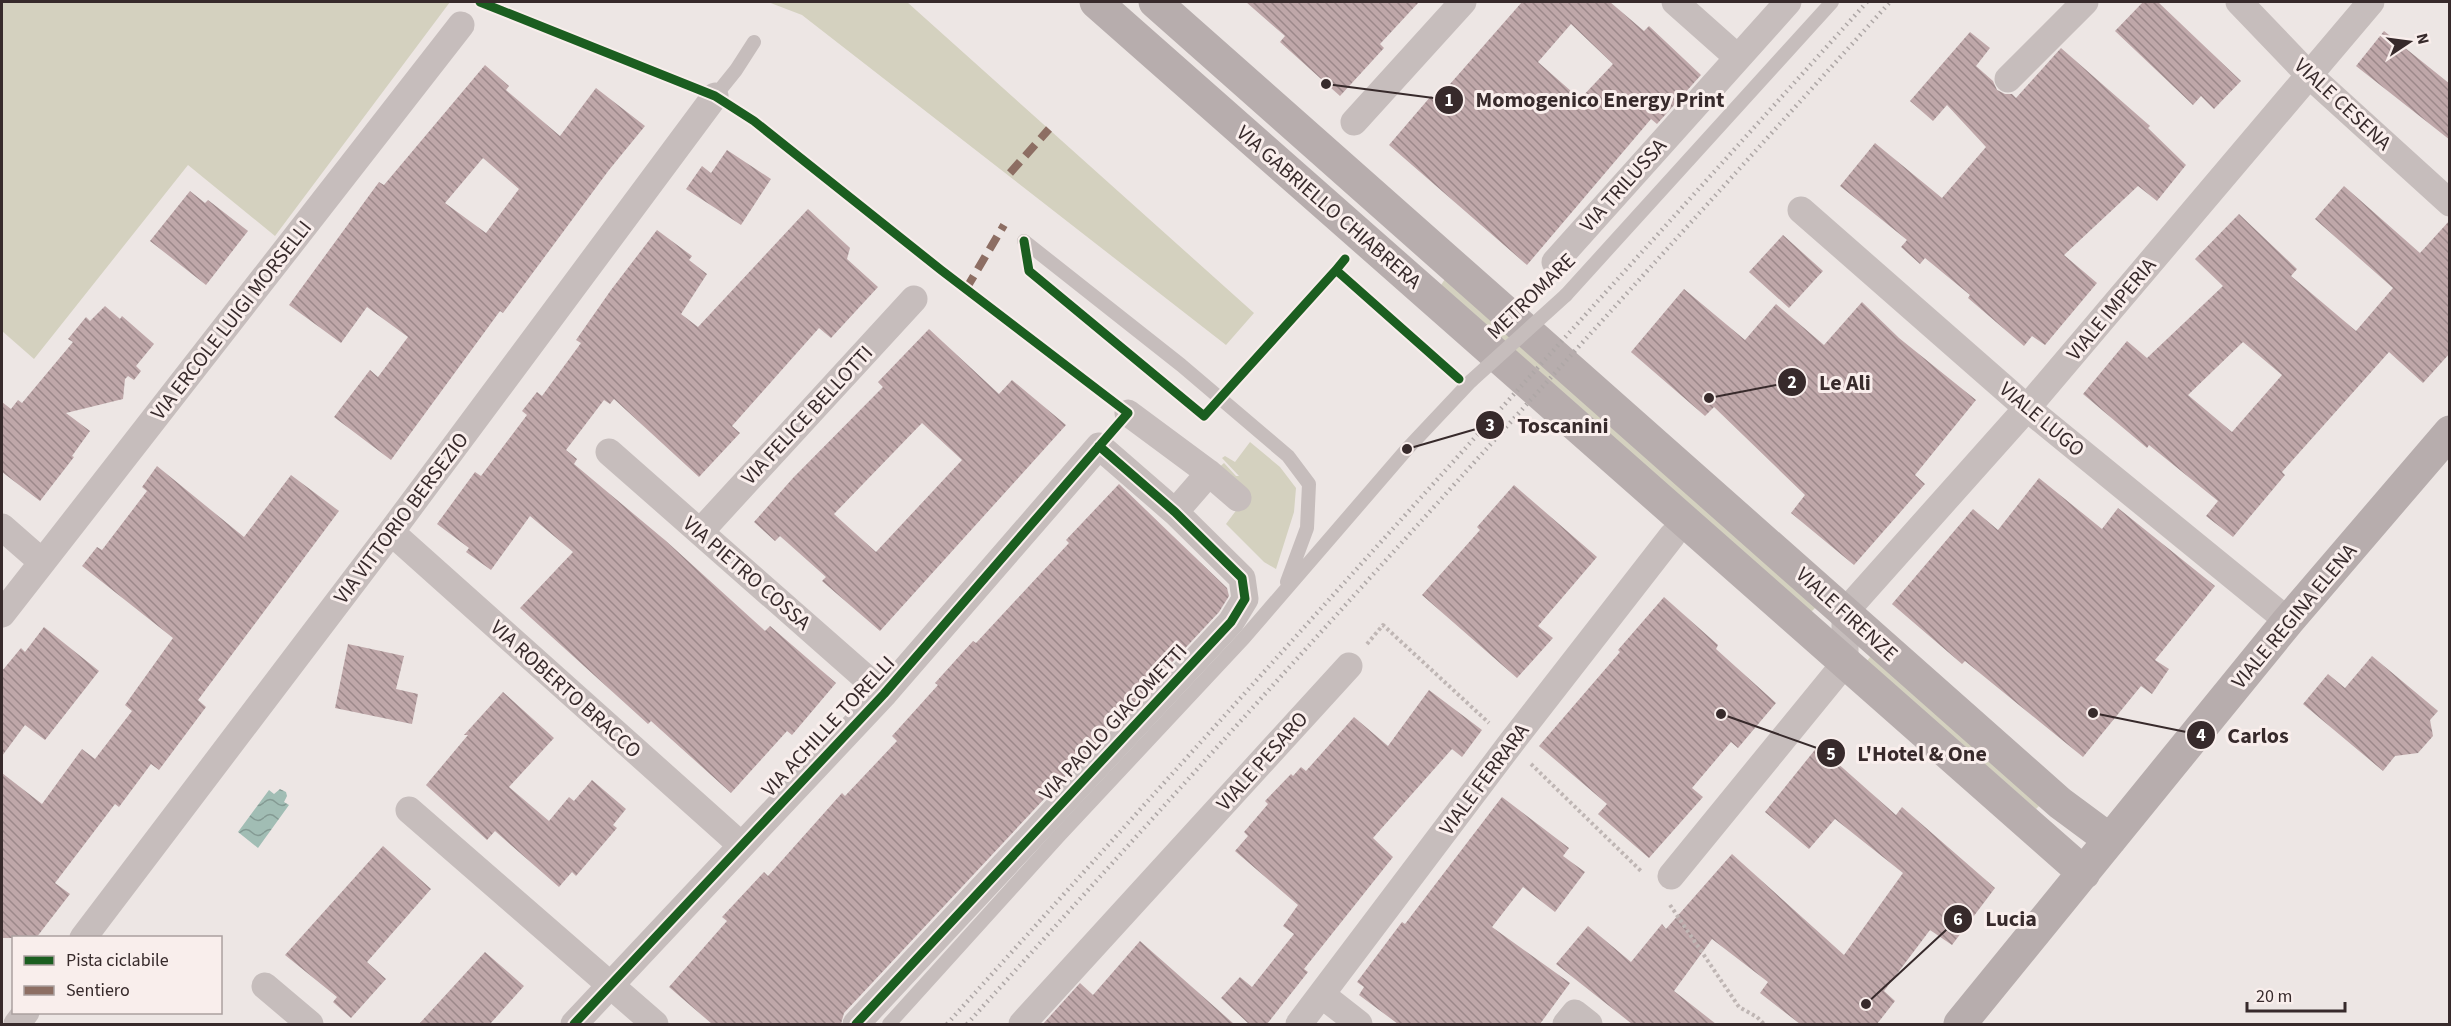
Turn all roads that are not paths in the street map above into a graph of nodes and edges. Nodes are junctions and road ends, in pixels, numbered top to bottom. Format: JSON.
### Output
{"nodes":[{"id":1,"x":1155,"y":2,"type":"edge"},
{"id":2,"x":1463,"y":2,"type":"edge"},
{"id":3,"x":1675,"y":2,"type":"edge"},
{"id":4,"x":1788,"y":2,"type":"edge"},
{"id":5,"x":1832,"y":2,"type":"edge"},
{"id":6,"x":2085,"y":2,"type":"edge"},
{"id":7,"x":2239,"y":2,"type":"edge"},
{"id":8,"x":2371,"y":2,"type":"edge"},
{"id":9,"x":1112,"y":7,"type":"edge"},
{"id":10,"x":461,"y":25,"type":"dead end"},
{"id":11,"x":754,"y":42,"type":"dead end"},
{"id":12,"x":1737,"y":57,"type":"junction"},
{"id":13,"x":2309,"y":75,"type":"junction"},
{"id":14,"x":2008,"y":79,"type":"dead end"},
{"id":15,"x":715,"y":96,"type":"joint"},
{"id":16,"x":1354,"y":122,"type":"dead end"},
{"id":17,"x":2450,"y":203,"type":"edge"},
{"id":18,"x":1801,"y":210,"type":"dead end"},
{"id":19,"x":1024,"y":241,"type":"dead end"},
{"id":20,"x":1555,"y":262,"type":"dead end"},
{"id":21,"x":914,"y":299,"type":"dead end"},
{"id":22,"x":1586,"y":383,"type":"joint"},
{"id":23,"x":2027,"y":408,"type":"junction"},
{"id":24,"x":1561,"y":412,"type":"joint"},
{"id":25,"x":1128,"y":413,"type":"dead end"},
{"id":26,"x":2450,"y":432,"type":"edge"},
{"id":27,"x":1099,"y":446,"type":"joint"},
{"id":28,"x":609,"y":452,"type":"dead end"},
{"id":29,"x":1209,"y":473,"type":"junction"},
{"id":30,"x":1238,"y":498,"type":"dead end"},
{"id":31,"x":1175,"y":512,"type":"junction"},
{"id":32,"x":2,"y":527,"type":"edge"},
{"id":33,"x":391,"y":532,"type":"junction"},
{"id":34,"x":700,"y":532,"type":"junction"},
{"id":35,"x":1672,"y":537,"type":"dead end"},
{"id":36,"x":42,"y":562,"type":"junction"},
{"id":37,"x":1283,"y":593,"type":"junction"},
{"id":38,"x":1845,"y":612,"type":"junction"},
{"id":39,"x":2,"y":614,"type":"edge"},
{"id":40,"x":2288,"y":621,"type":"junction"},
{"id":41,"x":1845,"y":663,"type":"junction"},
{"id":42,"x":1349,"y":666,"type":"road end"},
{"id":43,"x":884,"y":694,"type":"junction"},
{"id":44,"x":409,"y":810,"type":"dead end"},
{"id":45,"x":2110,"y":840,"type":"junction"},
{"id":46,"x":741,"y":845,"type":"junction"},
{"id":47,"x":2084,"y":873,"type":"junction"},
{"id":48,"x":1671,"y":876,"type":"dead end"},
{"id":49,"x":85,"y":936,"type":"edge"},
{"id":50,"x":265,"y":986,"type":"dead end"},
{"id":51,"x":609,"y":987,"type":"junction"},
{"id":52,"x":1322,"y":995,"type":"junction"},
{"id":53,"x":310,"y":1024,"type":"edge"},
{"id":54,"x":574,"y":1024,"type":"edge"},
{"id":55,"x":655,"y":1024,"type":"edge"},
{"id":56,"x":856,"y":1024,"type":"edge"},
{"id":57,"x":889,"y":1024,"type":"edge"},
{"id":58,"x":1022,"y":1024,"type":"edge"},
{"id":59,"x":1299,"y":1024,"type":"edge"},
{"id":60,"x":1359,"y":1024,"type":"edge"},
{"id":61,"x":1566,"y":1024,"type":"edge"},
{"id":62,"x":1589,"y":1024,"type":"edge"},
{"id":63,"x":1960,"y":1024,"type":"edge"}],
"edges":[{"from":1,"to":22,"type":"street","name":"VIA GABRIELLO CHIABRERA"},
{"from":2,"to":16,"type":"street"},
{"from":3,"to":12,"type":"street"},
{"from":4,"to":12,"type":"street","name":"VIA TRILUSSA"},
{"from":5,"to":37,"type":"lane","name":"METROMARE","bridge":true},
{"from":6,"to":14,"type":"street"},
{"from":7,"to":13,"type":"street","name":"VIALE CESENA"},
{"from":8,"to":13,"type":"street","name":"VIALE IMPERIA"},
{"from":9,"to":24,"type":"street","name":"VIA GABRIELLO CHIABRERA"},
{"from":10,"to":36,"type":"street","name":"VIA ERCOLE LUIGI MORSELLI"},
{"from":11,"to":15,"type":"lane"},
{"from":12,"to":20,"type":"street","name":"VIA TRILUSSA"},
{"from":13,"to":17,"type":"street","name":"VIALE CESENA"},
{"from":13,"to":23,"type":"street","name":"VIALE IMPERIA"},
{"from":15,"to":33,"type":"street","name":"VIA VITTORIO BERSEZIO"},
{"from":18,"to":23,"type":"street","name":"VIALE LUGO"},
{"from":19,"to":37,"type":"lane","name":"METROMARE"},
{"from":21,"to":34,"type":"street","name":"VIA FELICE BELLOTTI"},
{"from":22,"to":38,"type":"street","name":"VIALE FIRENZE"},
{"from":23,"to":38,"type":"street","name":"VIALE IMPERIA"},
{"from":23,"to":40,"type":"street","name":"VIALE LUGO"},
{"from":24,"to":41,"type":"street","name":"VIALE FIRENZE"},
{"from":25,"to":29,"type":"street"},
{"from":26,"to":40,"type":"street","name":"VIALE REGINA ELENA"},
{"from":27,"to":31,"type":"street","name":"VIA PAOLO GIACOMETTI"},
{"from":27,"to":43,"type":"street","name":"VIA ACHILLE TORELLI"},
{"from":28,"to":34,"type":"street","name":"VIA PIETRO COSSA"},
{"from":29,"to":30,"type":"street"},
{"from":29,"to":31,"type":"street"},
{"from":31,"to":56,"type":"street","name":"VIA PAOLO GIACOMETTI"},
{"from":32,"to":36,"type":"street"},
{"from":33,"to":46,"type":"street","name":"VIA ROBERTO BRACCO"},
{"from":33,"to":49,"type":"street","name":"VIA VITTORIO BERSEZIO"},
{"from":34,"to":43,"type":"street","name":"VIA PIETRO COSSA"},
{"from":35,"to":52,"type":"street","name":"VIALE FERRARA"},
{"from":36,"to":39,"type":"street","name":"VIA ERCOLE LUIGI MORSELLI"},
{"from":37,"to":57,"type":"lane","name":"METROMARE"},
{"from":38,"to":41,"type":"street"},
{"from":38,"to":45,"type":"street","name":"VIALE FIRENZE"},
{"from":40,"to":45,"type":"street","name":"VIALE REGINA ELENA"},
{"from":41,"to":47,"type":"street","name":"VIALE FIRENZE"},
{"from":41,"to":48,"type":"street","name":"VIALE FIRENZE"},
{"from":42,"to":58,"type":"street","name":"VIALE PESARO"},
{"from":43,"to":46,"type":"street","name":"VIA ACHILLE TORELLI"},
{"from":44,"to":51,"type":"street"},
{"from":45,"to":47,"type":"street","name":"VIALE REGINA ELENA"},
{"from":46,"to":51,"type":"street","name":"VIA ACHILLE TORELLI"},
{"from":47,"to":63,"type":"street","name":"VIALE REGINA ELENA"},
{"from":50,"to":53,"type":"street"},
{"from":51,"to":54,"type":"street","name":"VIA ACHILLE TORELLI"},
{"from":51,"to":55,"type":"street"},
{"from":52,"to":59,"type":"street","name":"VIALE FERRARA"},
{"from":52,"to":60,"type":"street"},
{"from":61,"to":62,"type":"street"}]}
